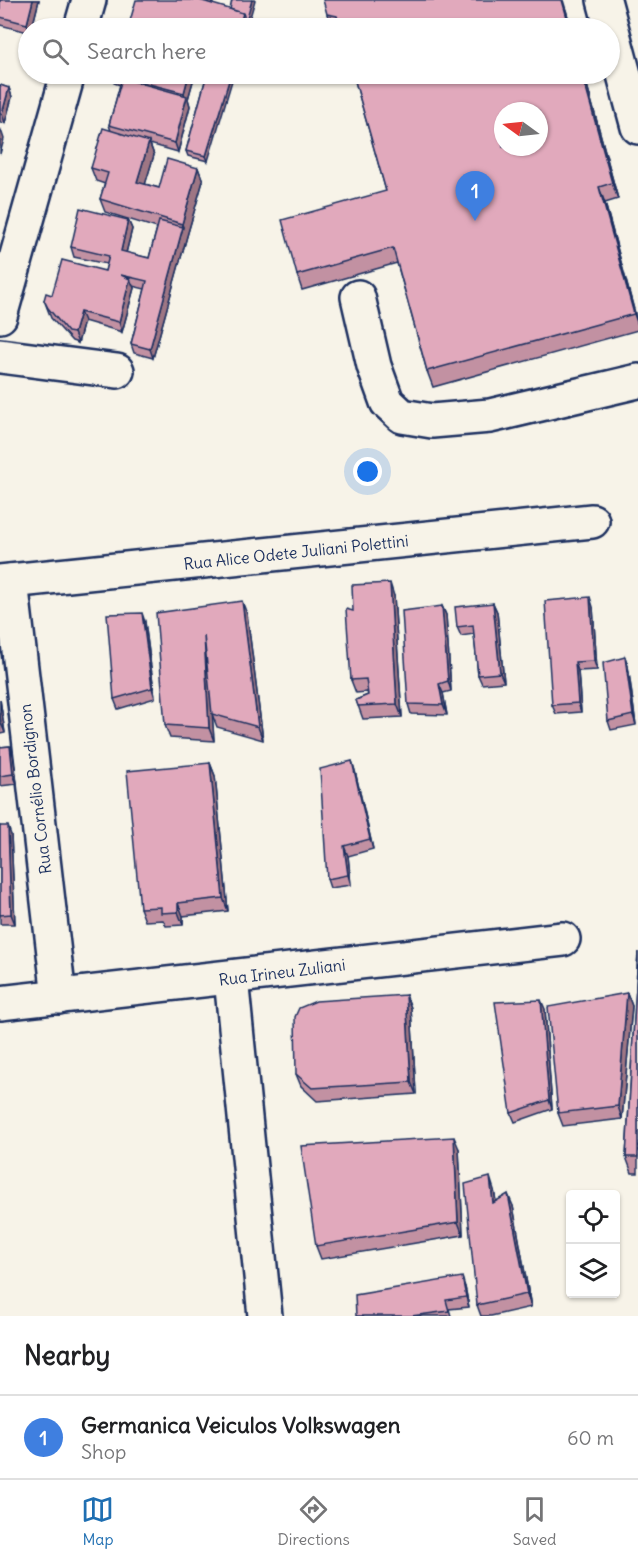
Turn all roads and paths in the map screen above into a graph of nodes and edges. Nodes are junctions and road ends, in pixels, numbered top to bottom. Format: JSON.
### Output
{"nodes":[{"id":1,"x":88,"y":0,"type":"edge"},
{"id":2,"x":604,"y":0,"type":"edge"},
{"id":3,"x":84,"y":18,"type":"edge"},
{"id":4,"x":609,"y":18,"type":"edge"},
{"id":5,"x":620,"y":60,"type":"edge"},
{"id":6,"x":65,"y":84,"type":"edge"},
{"id":7,"x":638,"y":127,"type":"edge"},
{"id":8,"x":358,"y":297,"type":"dead end"},
{"id":9,"x":0,"y":316,"type":"edge"},
{"id":10,"x":0,"y":356,"type":"edge"},
{"id":11,"x":117,"y":371,"type":"dead end"},
{"id":12,"x":638,"y":381,"type":"edge"},
{"id":13,"x":592,"y":522,"type":"dead end"},
{"id":14,"x":5,"y":582,"type":"edge"},
{"id":15,"x":563,"y":939,"type":"dead end"},
{"id":16,"x":231,"y":978,"type":"junction"},
{"id":17,"x":59,"y":997,"type":"junction"},
{"id":18,"x":0,"y":1003,"type":"edge"},
{"id":19,"x":265,"y":1316,"type":"edge"}],
"edges":[{"from":1,"to":3,"type":"street"},
{"from":2,"to":4,"type":"street"},
{"from":5,"to":7,"type":"street"},
{"from":6,"to":9,"type":"street"},
{"from":8,"to":12,"type":"street"},
{"from":10,"to":11,"type":"street"},
{"from":13,"to":14,"type":"street","name":"Rua Alice Odete Juliani Polettini"},
{"from":14,"to":17,"type":"street","name":"Rua Cornélio Bordignon"},
{"from":15,"to":16,"type":"street","name":"Rua Irineu Zuliani"},
{"from":16,"to":17,"type":"street","name":"Rua Irineu Zuliani"},
{"from":16,"to":19,"type":"street"},
{"from":17,"to":18,"type":"street","name":"Rua Irineu Zuliani"}]}
